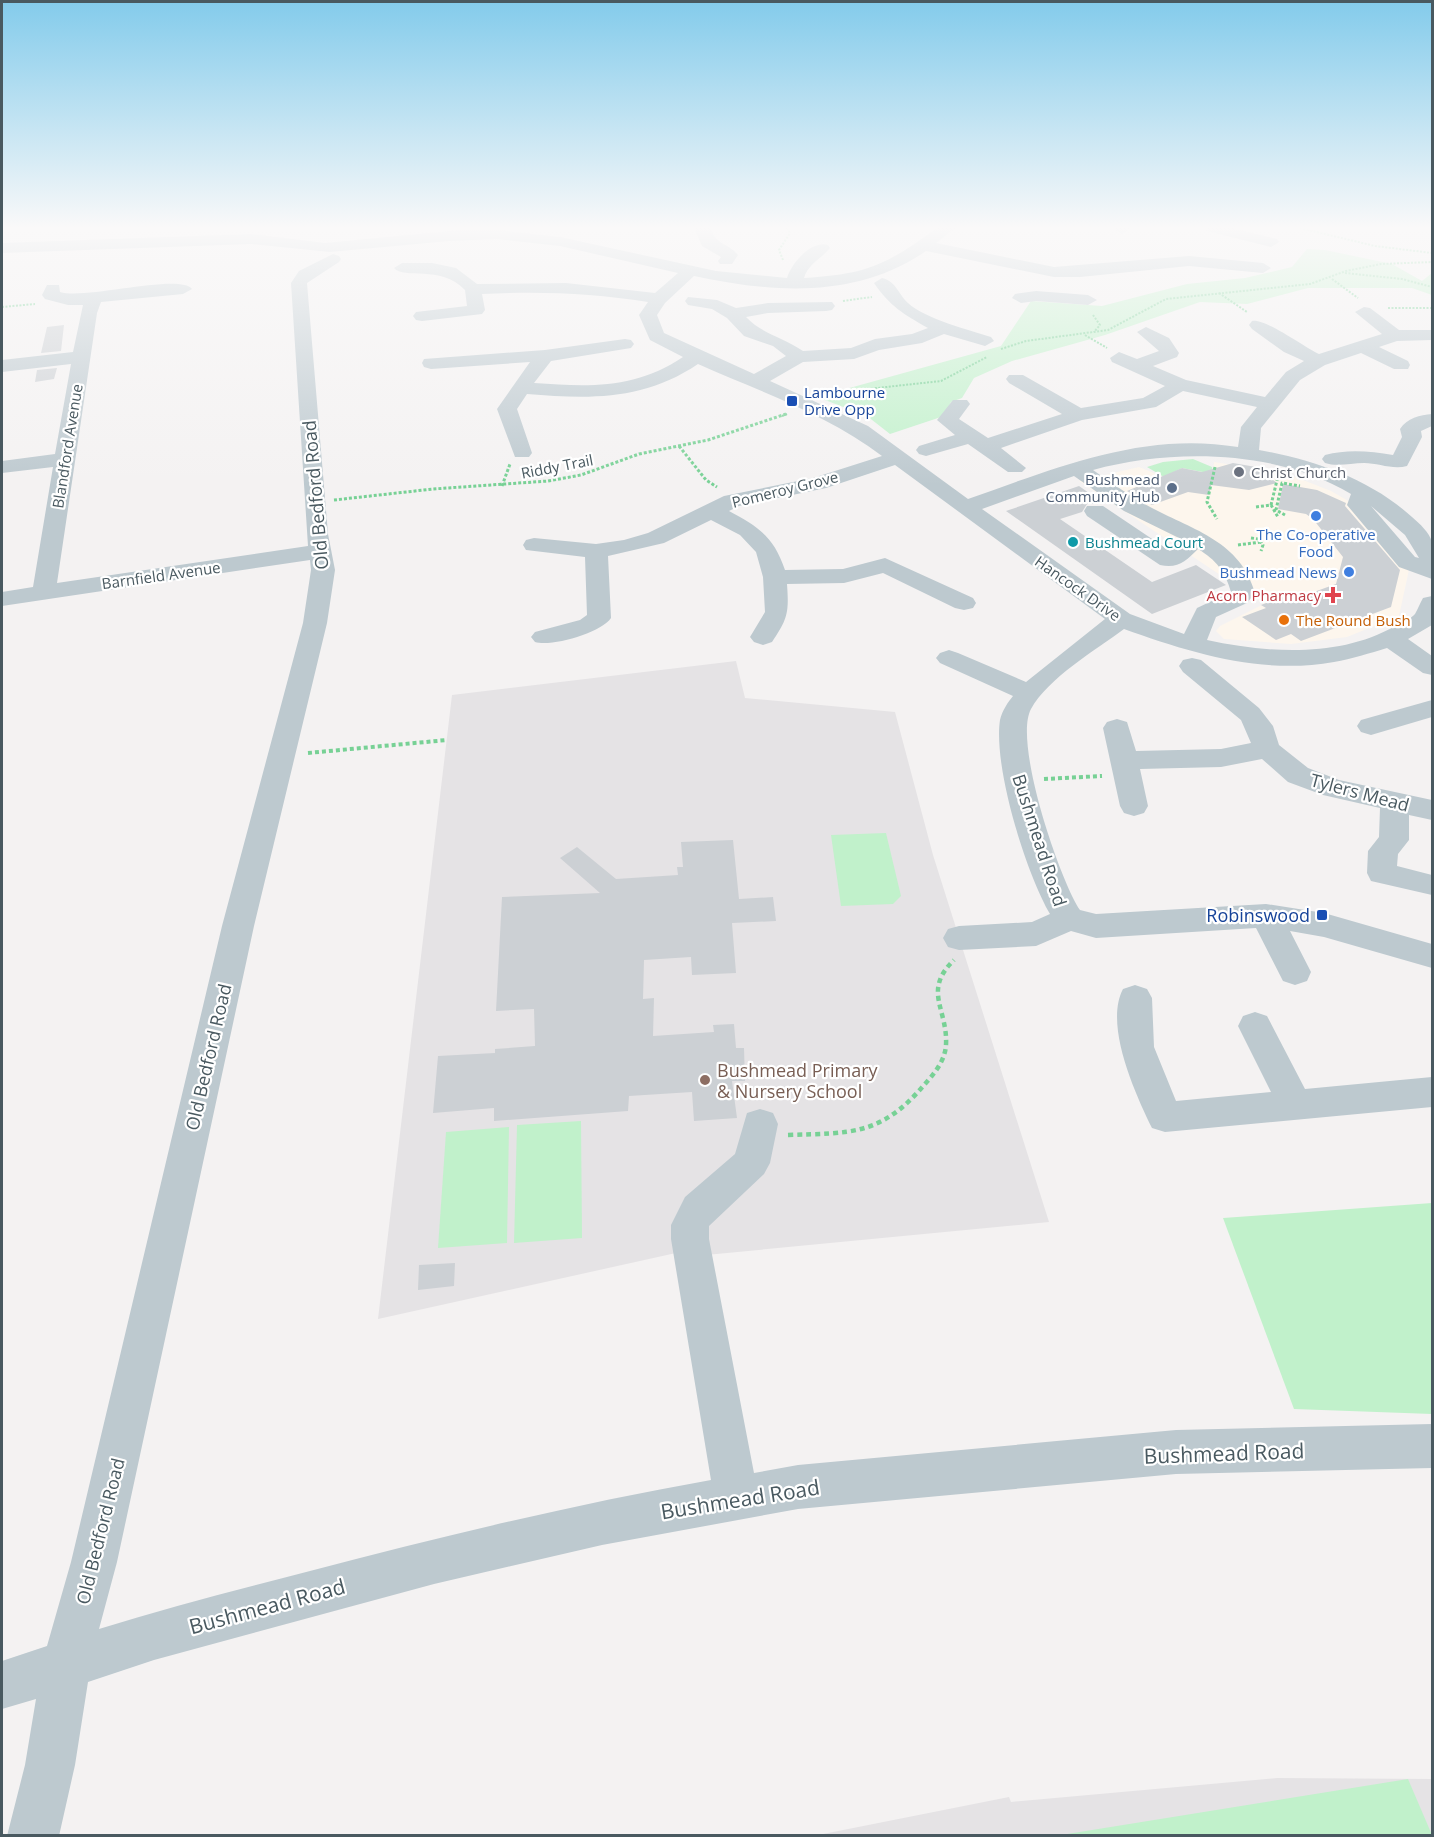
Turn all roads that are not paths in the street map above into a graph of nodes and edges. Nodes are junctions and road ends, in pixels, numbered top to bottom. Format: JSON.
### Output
{"nodes":[{"id":1,"x":91,"y":314,"type":"edge"},
{"id":2,"x":301,"y":314,"type":"edge"},
{"id":3,"x":442,"y":314,"type":"edge"},
{"id":4,"x":649,"y":314,"type":"edge"},
{"id":5,"x":733,"y":314,"type":"edge"},
{"id":6,"x":915,"y":314,"type":"edge"},
{"id":7,"x":1376,"y":314,"type":"edge"},
{"id":8,"x":422,"y":316,"type":"dead end"},
{"id":9,"x":1261,"y":324,"type":"road end"},
{"id":10,"x":943,"y":328,"type":"junction"},
{"id":11,"x":1146,"y":332,"type":"dead end"},
{"id":12,"x":1432,"y":335,"type":"edge"},
{"id":13,"x":1395,"y":336,"type":"junction"},
{"id":14,"x":625,"y":344,"type":"dead end"},
{"id":15,"x":1361,"y":346,"type":"junction"},
{"id":16,"x":990,"y":350,"type":"road end"},
{"id":17,"x":545,"y":356,"type":"junction"},
{"id":18,"x":82,"y":357,"type":"junction"},
{"id":19,"x":696,"y":357,"type":"junction"},
{"id":20,"x":799,"y":357,"type":"junction"},
{"id":21,"x":1318,"y":361,"type":"junction"},
{"id":22,"x":431,"y":363,"type":"dead end"},
{"id":23,"x":1401,"y":365,"type":"dead end"},
{"id":24,"x":2,"y":366,"type":"edge"},
{"id":25,"x":674,"y":370,"type":"junction"},
{"id":26,"x":695,"y":378,"type":"dead end"},
{"id":27,"x":1016,"y":380,"type":"dead end"},
{"id":28,"x":1180,"y":385,"type":"junction"},
{"id":29,"x":717,"y":386,"type":"dead end"},
{"id":30,"x":521,"y":388,"type":"junction"},
{"id":31,"x":753,"y":388,"type":"junction"},
{"id":32,"x":960,"y":404,"type":"dead end"},
{"id":33,"x":1269,"y":404,"type":"junction"},
{"id":34,"x":1078,"y":415,"type":"junction"},
{"id":35,"x":1432,"y":420,"type":"edge"},
{"id":36,"x":970,"y":437,"type":"junction"},
{"id":37,"x":926,"y":450,"type":"dead end"},
{"id":38,"x":522,"y":453,"type":"dead end"},
{"id":39,"x":1248,"y":454,"type":"junction"},
{"id":40,"x":899,"y":457,"type":"junction"},
{"id":41,"x":65,"y":459,"type":"junction"},
{"id":42,"x":1332,"y":459,"type":"dead end"},
{"id":43,"x":2,"y":467,"type":"edge"},
{"id":44,"x":1016,"y":468,"type":"dead end"},
{"id":45,"x":1078,"y":469,"type":"junction"},
{"id":46,"x":1362,"y":491,"type":"junction"},
{"id":47,"x":722,"y":506,"type":"junction"},
{"id":48,"x":967,"y":507,"type":"junction"},
{"id":49,"x":1095,"y":511,"type":"dead end"},
{"id":50,"x":1423,"y":529,"type":"edge"},
{"id":51,"x":1195,"y":538,"type":"junction"},
{"id":52,"x":534,"y":545,"type":"dead end"},
{"id":53,"x":596,"y":550,"type":"junction"},
{"id":54,"x":320,"y":551,"type":"junction"},
{"id":55,"x":1432,"y":561,"type":"edge"},
{"id":56,"x":1432,"y":572,"type":"edge"},
{"id":57,"x":775,"y":577,"type":"junction"},
{"id":58,"x":44,"y":592,"type":"junction"},
{"id":59,"x":2,"y":598,"type":"edge"},
{"id":60,"x":964,"y":603,"type":"dead end"},
{"id":61,"x":1432,"y":603,"type":"edge"},
{"id":62,"x":1122,"y":619,"type":"junction"},
{"id":63,"x":544,"y":637,"type":"dead end"},
{"id":64,"x":763,"y":637,"type":"dead end"},
{"id":65,"x":1391,"y":639,"type":"junction"},
{"id":66,"x":1192,"y":656,"type":"junction"},
{"id":67,"x":949,"y":658,"type":"dead end"},
{"id":68,"x":1432,"y":667,"type":"edge"},
{"id":69,"x":1028,"y":692,"type":"junction"},
{"id":70,"x":1432,"y":708,"type":"edge"},
{"id":71,"x":1371,"y":726,"type":"dead end"},
{"id":72,"x":1116,"y":728,"type":"dead end"},
{"id":73,"x":1267,"y":749,"type":"junction"},
{"id":74,"x":1125,"y":760,"type":"junction"},
{"id":75,"x":1395,"y":802,"type":"junction"},
{"id":76,"x":1134,"y":806,"type":"dead end"},
{"id":77,"x":1432,"y":810,"type":"edge"},
{"id":78,"x":1429,"y":885,"type":"dead end"},
{"id":79,"x":1266,"y":916,"type":"junction"},
{"id":80,"x":1069,"y":919,"type":"junction"},
{"id":81,"x":958,"y":948,"type":"road end"},
{"id":82,"x":1432,"y":956,"type":"edge"},
{"id":83,"x":1295,"y":972,"type":"dead end"},
{"id":84,"x":1135,"y":998,"type":"dead end"},
{"id":85,"x":1255,"y":1026,"type":"dead end"},
{"id":86,"x":1432,"y":1092,"type":"edge"},
{"id":87,"x":1295,"y":1105,"type":"junction"},
{"id":88,"x":758,"y":1131,"type":"road end"},
{"id":89,"x":1432,"y":1446,"type":"edge"},
{"id":90,"x":736,"y":1498,"type":"junction"},
{"id":91,"x":66,"y":1664,"type":"junction"},
{"id":92,"x":2,"y":1685,"type":"edge"},
{"id":93,"x":33,"y":1836,"type":"edge"}],
"edges":[{"from":1,"to":18,"type":"street","name":"Blandford Avenue"},
{"from":2,"to":54,"type":"street","name":"Old Bedford Road"},
{"from":3,"to":8,"type":"street"},
{"from":4,"to":19,"type":"street","name":"Hancock Drive"},
{"from":5,"to":20,"type":"street"},
{"from":6,"to":10,"type":"street"},
{"from":7,"to":13,"type":"street"},
{"from":9,"to":21,"type":"street"},
{"from":10,"to":16,"type":"street"},
{"from":10,"to":20,"type":"street"},
{"from":11,"to":28,"type":"street"},
{"from":12,"to":13,"type":"street"},
{"from":13,"to":15,"type":"street"},
{"from":14,"to":17,"type":"street"},
{"from":15,"to":21,"type":"street"},
{"from":15,"to":23,"type":"street"},
{"from":17,"to":22,"type":"street"},
{"from":17,"to":30,"type":"street"},
{"from":18,"to":24,"type":"street"},
{"from":18,"to":41,"type":"street","name":"Blandford Avenue"},
{"from":19,"to":25,"type":"street"},
{"from":19,"to":31,"type":"street","name":"Hancock Drive"},
{"from":20,"to":31,"type":"street"},
{"from":21,"to":33,"type":"street"},
{"from":25,"to":26,"type":"street"},
{"from":25,"to":30,"type":"street"},
{"from":27,"to":34,"type":"street"},
{"from":28,"to":33,"type":"street"},
{"from":28,"to":34,"type":"street"},
{"from":29,"to":31,"type":"street"},
{"from":30,"to":38,"type":"street"},
{"from":31,"to":40,"type":"street","name":"Hancock Drive"},
{"from":32,"to":36,"type":"street"},
{"from":33,"to":39,"type":"street"},
{"from":34,"to":36,"type":"street"},
{"from":35,"to":42,"type":"street"},
{"from":36,"to":37,"type":"street"},
{"from":36,"to":44,"type":"street"},
{"from":39,"to":45,"type":"street"},
{"from":39,"to":46,"type":"street"},
{"from":40,"to":47,"type":"street","name":"Pomeroy Grove"},
{"from":40,"to":48,"type":"street","name":"Hancock Drive"},
{"from":41,"to":43,"type":"street"},
{"from":41,"to":58,"type":"street","name":"Blandford Avenue"},
{"from":45,"to":48,"type":"street"},
{"from":45,"to":51,"type":"street"},
{"from":46,"to":50,"type":"street"},
{"from":46,"to":56,"type":"street"},
{"from":47,"to":53,"type":"street","name":"Pomeroy Grove"},
{"from":47,"to":57,"type":"street"},
{"from":48,"to":62,"type":"street","name":"Hancock Drive"},
{"from":49,"to":51,"type":"street"},
{"from":50,"to":55,"type":"street"},
{"from":51,"to":66,"type":"street"},
{"from":52,"to":53,"type":"street","name":"Pomeroy Grove"},
{"from":53,"to":63,"type":"street"},
{"from":54,"to":58,"type":"street","name":"Barnfield Avenue"},
{"from":54,"to":91,"type":"street","name":"Old Bedford Road"},
{"from":57,"to":60,"type":"street"},
{"from":57,"to":64,"type":"street"},
{"from":58,"to":59,"type":"street","name":"Barnfield Avenue"},
{"from":61,"to":65,"type":"street","name":"Hancock Drive"},
{"from":62,"to":66,"type":"street","name":"Hancock Drive"},
{"from":62,"to":69,"type":"street","name":"Bushmead Road"},
{"from":65,"to":66,"type":"street","name":"Hancock Drive"},
{"from":65,"to":68,"type":"street"},
{"from":66,"to":73,"type":"street","name":"Tylers Mead"},
{"from":67,"to":69,"type":"street"},
{"from":69,"to":80,"type":"street","name":"Bushmead Road"},
{"from":70,"to":71,"type":"street"},
{"from":72,"to":74,"type":"street"},
{"from":73,"to":74,"type":"street"},
{"from":73,"to":75,"type":"street","name":"Tylers Mead"},
{"from":74,"to":76,"type":"street"},
{"from":75,"to":77,"type":"street","name":"Tylers Mead"},
{"from":75,"to":78,"type":"street"},
{"from":79,"to":80,"type":"street","name":"Bushmead Road"},
{"from":79,"to":82,"type":"street","name":"Bushmead Road"},
{"from":79,"to":83,"type":"street"},
{"from":80,"to":81,"type":"street"},
{"from":84,"to":87,"type":"street"},
{"from":85,"to":87,"type":"street"},
{"from":86,"to":87,"type":"street"},
{"from":88,"to":90,"type":"street"},
{"from":89,"to":90,"type":"street","name":"Bushmead Road"},
{"from":90,"to":91,"type":"street","name":"Bushmead Road"},
{"from":91,"to":92,"type":"street","name":"Bushmead Road"},
{"from":91,"to":93,"type":"street","name":"Old Bedford Road"}]}
